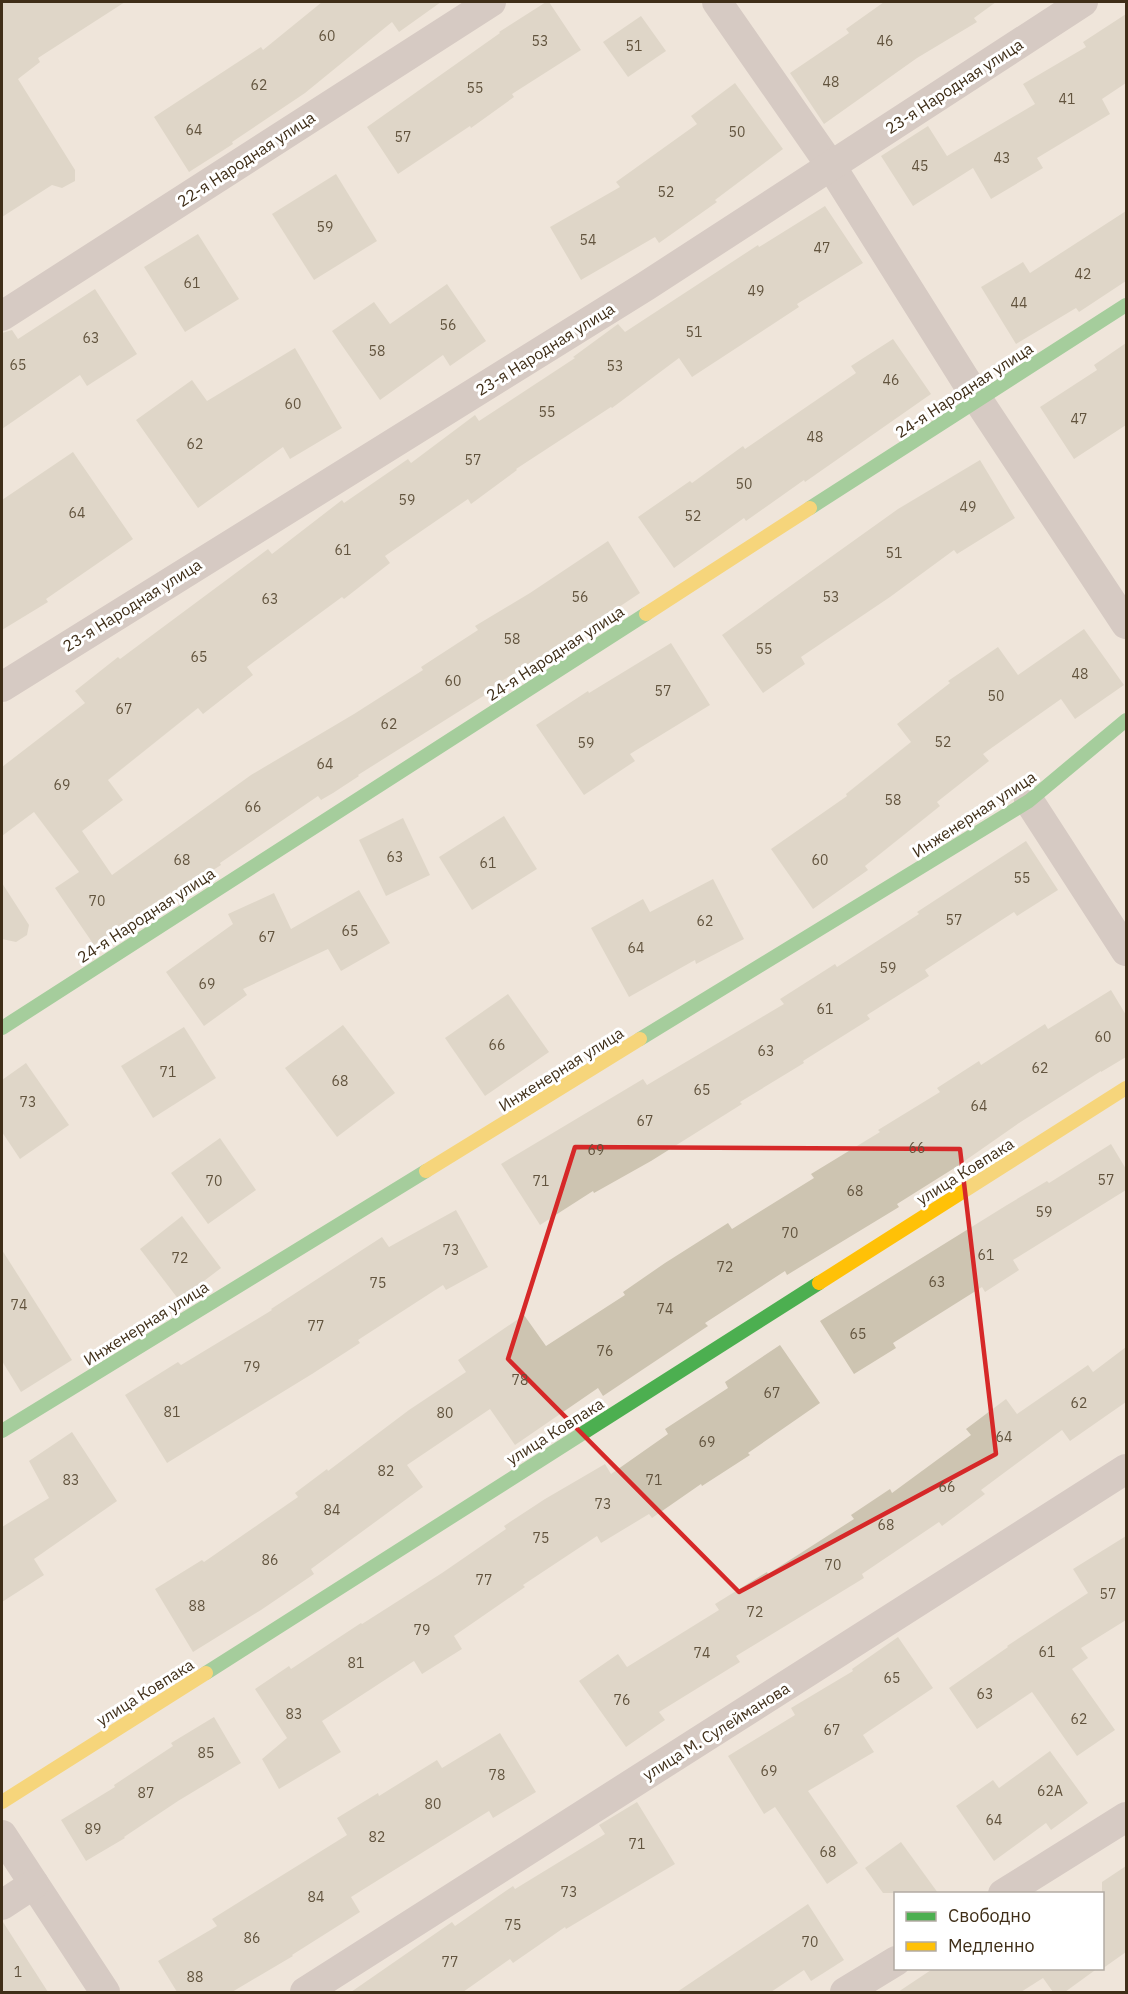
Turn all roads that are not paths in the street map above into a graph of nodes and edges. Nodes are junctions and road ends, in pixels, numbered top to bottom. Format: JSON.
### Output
{"nodes":[{"id":1,"x":491,"y":2,"type":"edge"},
{"id":2,"x":717,"y":2,"type":"edge"},
{"id":3,"x":1083,"y":2,"type":"edge"},
{"id":4,"x":831,"y":166,"type":"junction"},
{"id":5,"x":1126,"y":305,"type":"edge"},
{"id":6,"x":2,"y":316,"type":"edge"},
{"id":7,"x":978,"y":400,"type":"junction"},
{"id":8,"x":1126,"y":624,"type":"edge"},
{"id":9,"x":2,"y":687,"type":"edge"},
{"id":10,"x":1126,"y":720,"type":"edge"},
{"id":11,"x":1029,"y":801,"type":"junction"},
{"id":12,"x":1126,"y":951,"type":"edge"},
{"id":13,"x":2,"y":1028,"type":"edge"},
{"id":14,"x":1126,"y":1088,"type":"edge"},
{"id":15,"x":2,"y":1431,"type":"edge"},
{"id":16,"x":1126,"y":1469,"type":"edge"},
{"id":17,"x":2,"y":1802,"type":"edge"},
{"id":18,"x":1126,"y":1816,"type":"edge"},
{"id":19,"x":2,"y":1835,"type":"edge"},
{"id":20,"x":34,"y":1884,"type":"junction"},
{"id":21,"x":1005,"y":1892,"type":"edge"},
{"id":22,"x":2,"y":1905,"type":"edge"},
{"id":23,"x":894,"y":1962,"type":"edge"},
{"id":24,"x":105,"y":1992,"type":"edge"},
{"id":25,"x":305,"y":1992,"type":"edge"},
{"id":26,"x":845,"y":1992,"type":"edge"}],
"edges":[{"from":1,"to":6,"type":"street","name":"22-я Народная улица"},
{"from":2,"to":4,"type":"street"},
{"from":3,"to":4,"type":"street","name":"23-я Народная улица"},
{"from":4,"to":7,"type":"street"},
{"from":4,"to":9,"type":"street","name":"23-я Народная улица"},
{"from":5,"to":7,"type":"street","name":"24-я Народная улица"},
{"from":7,"to":8,"type":"street"},
{"from":7,"to":13,"type":"street","name":"24-я Народная улица"},
{"from":10,"to":11,"type":"street","name":"Инженерная улица"},
{"from":11,"to":12,"type":"street"},
{"from":11,"to":15,"type":"street","name":"Инженерная улица"},
{"from":14,"to":17,"type":"street","name":"улица Ковпака"},
{"from":16,"to":25,"type":"street","name":"улица М. Сулейманова"},
{"from":18,"to":21,"type":"street"},
{"from":19,"to":20,"type":"street"},
{"from":20,"to":22,"type":"street"},
{"from":20,"to":24,"type":"street"},
{"from":23,"to":26,"type":"street"}]}
